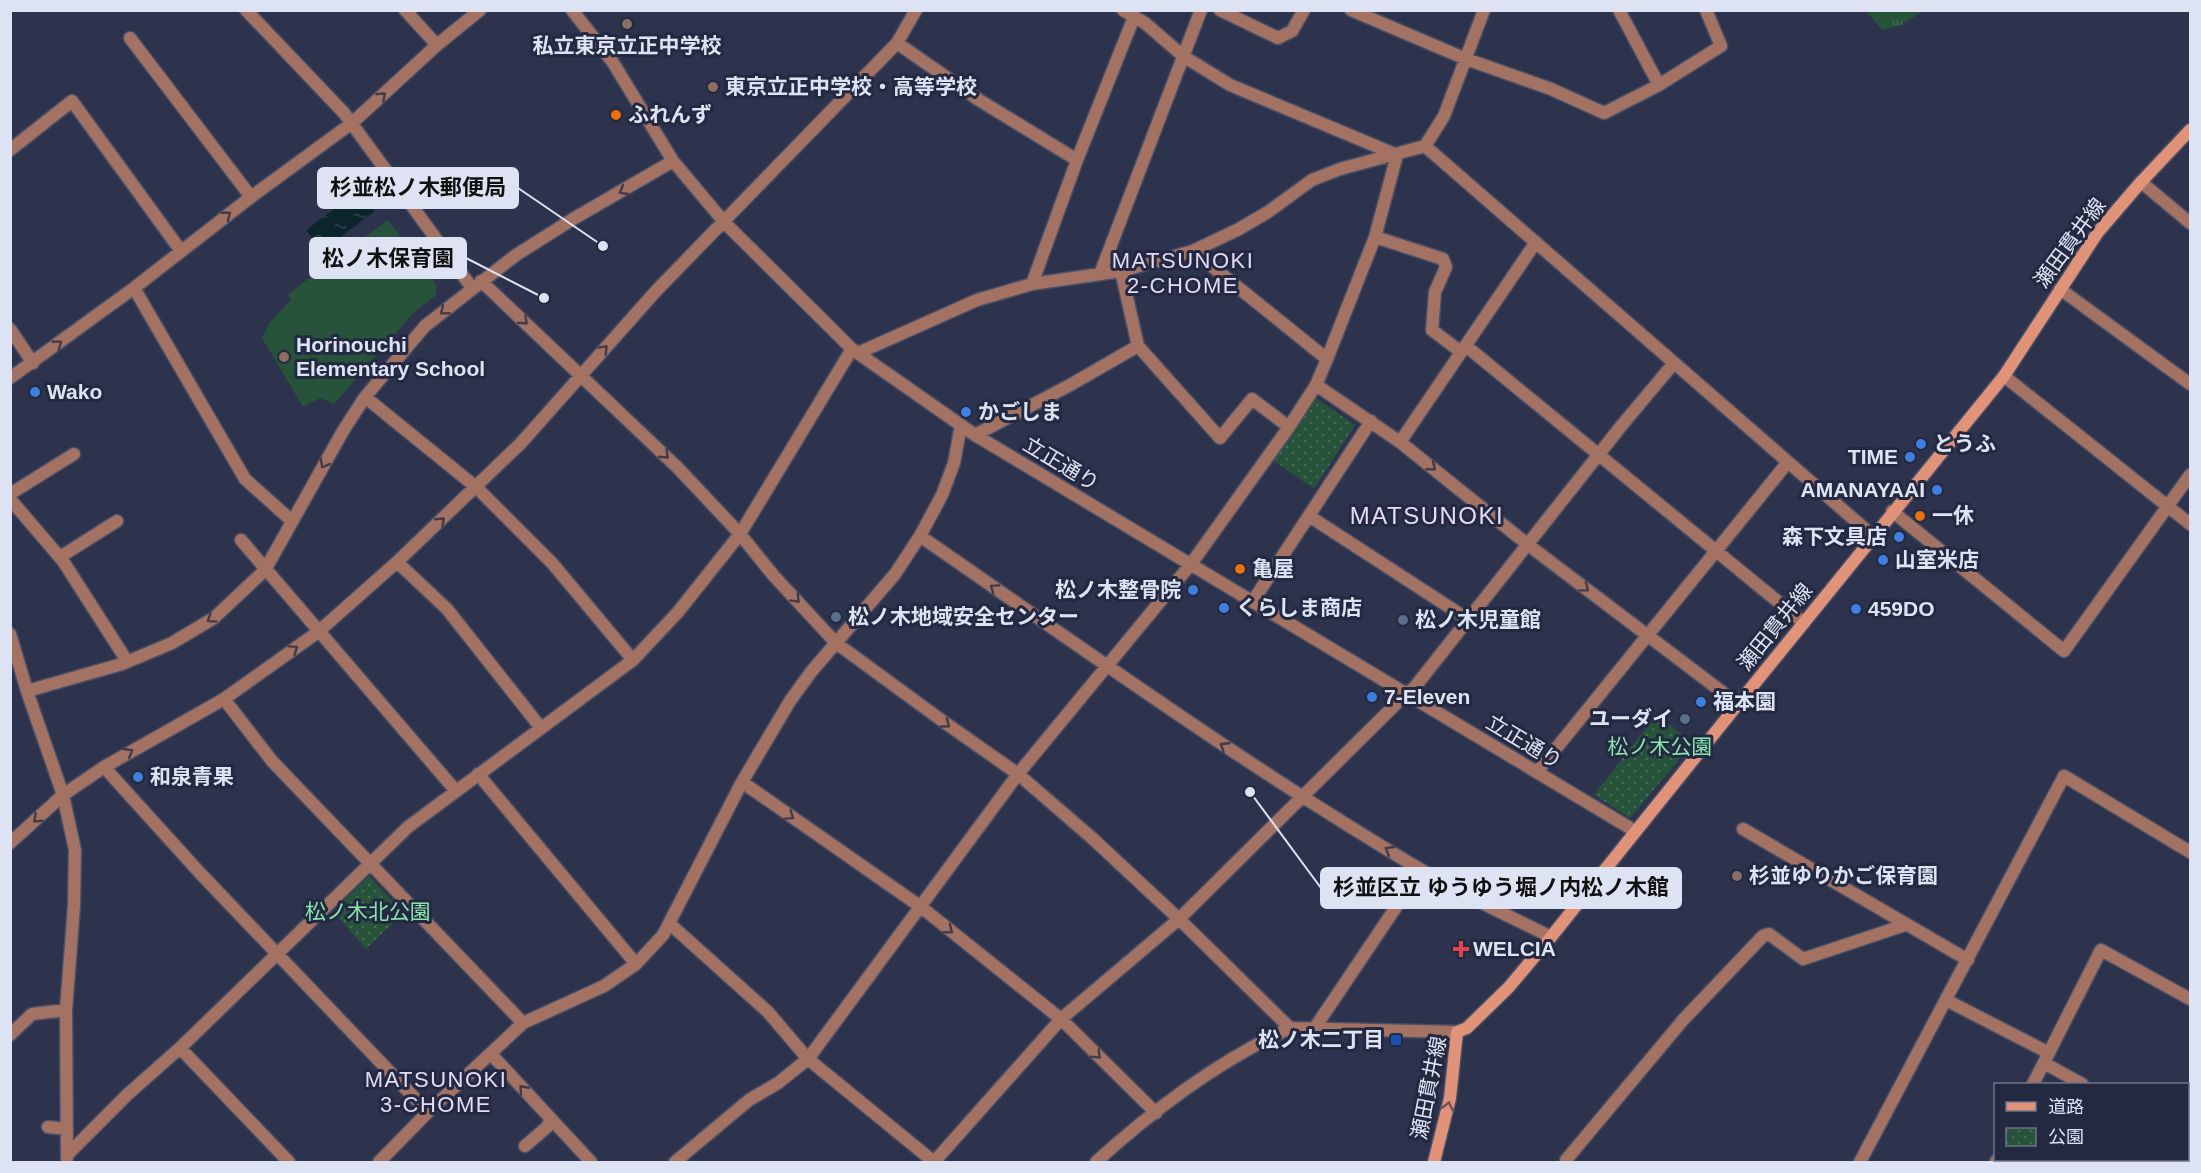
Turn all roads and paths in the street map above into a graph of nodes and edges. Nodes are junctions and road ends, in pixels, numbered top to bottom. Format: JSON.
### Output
{"nodes":[{"id":1,"x":246,"y":10,"type":"edge"},
{"id":2,"x":405,"y":10,"type":"edge"},
{"id":3,"x":480,"y":10,"type":"edge"},
{"id":4,"x":572,"y":10,"type":"edge"},
{"id":5,"x":916,"y":10,"type":"edge"},
{"id":6,"x":1201,"y":10,"type":"edge"},
{"id":7,"x":1220,"y":10,"type":"edge"},
{"id":8,"x":1304,"y":10,"type":"edge"},
{"id":9,"x":1351,"y":10,"type":"edge"},
{"id":10,"x":1484,"y":10,"type":"edge"},
{"id":11,"x":1619,"y":10,"type":"edge"},
{"id":12,"x":1706,"y":10,"type":"edge"},
{"id":13,"x":1129,"y":14,"type":"edge"},
{"id":14,"x":130,"y":38,"type":"dead end"},
{"id":15,"x":897,"y":43,"type":"junction"},
{"id":16,"x":437,"y":45,"type":"junction"},
{"id":17,"x":1183,"y":56,"type":"junction"},
{"id":18,"x":1466,"y":59,"type":"junction"},
{"id":19,"x":1659,"y":85,"type":"junction"},
{"id":20,"x":352,"y":123,"type":"junction"},
{"id":21,"x":2190,"y":130,"type":"edge"},
{"id":22,"x":1425,"y":146,"type":"junction"},
{"id":23,"x":10,"y":150,"type":"edge"},
{"id":24,"x":1397,"y":155,"type":"junction"},
{"id":25,"x":1077,"y":160,"type":"junction"},
{"id":26,"x":673,"y":162,"type":"junction"},
{"id":27,"x":2141,"y":182,"type":"junction"},
{"id":28,"x":251,"y":197,"type":"junction"},
{"id":29,"x":725,"y":223,"type":"junction"},
{"id":30,"x":2190,"y":223,"type":"edge"},
{"id":31,"x":1375,"y":237,"type":"junction"},
{"id":32,"x":1536,"y":242,"type":"junction"},
{"id":33,"x":2063,"y":248,"type":"dead end"},
{"id":34,"x":181,"y":251,"type":"junction"},
{"id":35,"x":1193,"y":251,"type":"junction"},
{"id":36,"x":2079,"y":261,"type":"junction"},
{"id":37,"x":1121,"y":271,"type":"junction"},
{"id":38,"x":1100,"y":274,"type":"junction"},
{"id":39,"x":477,"y":284,"type":"junction"},
{"id":40,"x":1032,"y":284,"type":"junction"},
{"id":41,"x":134,"y":288,"type":"junction"},
{"id":42,"x":2060,"y":289,"type":"junction"},
{"id":43,"x":10,"y":329,"type":"edge"},
{"id":44,"x":1138,"y":346,"type":"junction"},
{"id":45,"x":1464,"y":349,"type":"junction"},
{"id":46,"x":855,"y":351,"type":"junction"},
{"id":47,"x":1327,"y":359,"type":"junction"},
{"id":48,"x":33,"y":363,"type":"junction"},
{"id":49,"x":1674,"y":363,"type":"junction"},
{"id":50,"x":581,"y":373,"type":"junction"},
{"id":51,"x":2004,"y":376,"type":"junction"},
{"id":52,"x":10,"y":378,"type":"edge"},
{"id":53,"x":2190,"y":384,"type":"edge"},
{"id":54,"x":1316,"y":385,"type":"junction"},
{"id":55,"x":365,"y":398,"type":"junction"},
{"id":56,"x":1371,"y":421,"type":"junction"},
{"id":57,"x":961,"y":425,"type":"junction"},
{"id":58,"x":1288,"y":427,"type":"junction"},
{"id":59,"x":975,"y":435,"type":"junction"},
{"id":60,"x":1400,"y":442,"type":"junction"},
{"id":61,"x":74,"y":454,"type":"dead end"},
{"id":62,"x":1599,"y":455,"type":"junction"},
{"id":63,"x":1788,"y":462,"type":"junction"},
{"id":64,"x":2190,"y":475,"type":"edge"},
{"id":65,"x":476,"y":488,"type":"junction"},
{"id":66,"x":10,"y":494,"type":"edge"},
{"id":67,"x":10,"y":499,"type":"edge"},
{"id":68,"x":2167,"y":507,"type":"junction"},
{"id":69,"x":1892,"y":512,"type":"junction"},
{"id":70,"x":1309,"y":516,"type":"junction"},
{"id":71,"x":117,"y":521,"type":"dead end"},
{"id":72,"x":292,"y":521,"type":"junction"},
{"id":73,"x":2190,"y":524,"type":"edge"},
{"id":74,"x":740,"y":534,"type":"junction"},
{"id":75,"x":920,"y":536,"type":"junction"},
{"id":76,"x":1873,"y":536,"type":"junction"},
{"id":77,"x":241,"y":540,"type":"dead end"},
{"id":78,"x":1527,"y":544,"type":"junction"},
{"id":79,"x":1717,"y":551,"type":"junction"},
{"id":80,"x":60,"y":557,"type":"junction"},
{"id":81,"x":397,"y":562,"type":"junction"},
{"id":82,"x":1191,"y":564,"type":"junction"},
{"id":83,"x":265,"y":570,"type":"junction"},
{"id":84,"x":1253,"y":601,"type":"junction"},
{"id":85,"x":1469,"y":620,"type":"junction"},
{"id":86,"x":1804,"y":623,"type":"junction"},
{"id":87,"x":318,"y":632,"type":"junction"},
{"id":88,"x":10,"y":634,"type":"edge"},
{"id":89,"x":1647,"y":636,"type":"junction"},
{"id":90,"x":836,"y":643,"type":"junction"},
{"id":91,"x":633,"y":660,"type":"junction"},
{"id":92,"x":127,"y":661,"type":"junction"},
{"id":93,"x":1108,"y":668,"type":"junction"},
{"id":94,"x":27,"y":691,"type":"junction"},
{"id":95,"x":1406,"y":694,"type":"junction"},
{"id":96,"x":224,"y":699,"type":"junction"},
{"id":97,"x":1737,"y":704,"type":"junction"},
{"id":98,"x":541,"y":728,"type":"junction"},
{"id":99,"x":104,"y":767,"type":"junction"},
{"id":100,"x":1537,"y":772,"type":"junction"},
{"id":101,"x":478,"y":774,"type":"junction"},
{"id":102,"x":1018,"y":774,"type":"junction"},
{"id":103,"x":742,"y":782,"type":"junction"},
{"id":104,"x":456,"y":791,"type":"junction"},
{"id":105,"x":63,"y":795,"type":"junction"},
{"id":106,"x":1302,"y":797,"type":"junction"},
{"id":107,"x":1743,"y":829,"type":"dead end"},
{"id":108,"x":1635,"y":831,"type":"junction"},
{"id":109,"x":10,"y":843,"type":"edge"},
{"id":110,"x":2190,"y":852,"type":"edge"},
{"id":111,"x":368,"y":864,"type":"junction"},
{"id":112,"x":1421,"y":870,"type":"junction"},
{"id":113,"x":921,"y":908,"type":"junction"},
{"id":114,"x":1179,"y":919,"type":"junction"},
{"id":115,"x":670,"y":924,"type":"junction"},
{"id":116,"x":1905,"y":925,"type":"junction"},
{"id":117,"x":1551,"y":938,"type":"junction"},
{"id":118,"x":276,"y":953,"type":"junction"},
{"id":119,"x":1968,"y":960,"type":"junction"},
{"id":120,"x":636,"y":964,"type":"junction"},
{"id":121,"x":2190,"y":999,"type":"edge"},
{"id":122,"x":1946,"y":1000,"type":"junction"},
{"id":123,"x":66,"y":1010,"type":"junction"},
{"id":124,"x":1062,"y":1019,"type":"junction"},
{"id":125,"x":523,"y":1023,"type":"junction"},
{"id":126,"x":1290,"y":1028,"type":"junction"},
{"id":127,"x":1314,"y":1029,"type":"junction"},
{"id":128,"x":1457,"y":1032,"type":"junction"},
{"id":129,"x":10,"y":1035,"type":"edge"},
{"id":130,"x":180,"y":1048,"type":"junction"},
{"id":131,"x":491,"y":1054,"type":"junction"},
{"id":132,"x":2046,"y":1058,"type":"junction"},
{"id":133,"x":808,"y":1059,"type":"junction"},
{"id":134,"x":2034,"y":1083,"type":"edge"},
{"id":135,"x":2081,"y":1083,"type":"edge"},
{"id":136,"x":428,"y":1112,"type":"junction"},
{"id":137,"x":1155,"y":1113,"type":"junction"},
{"id":138,"x":551,"y":1119,"type":"junction"},
{"id":139,"x":48,"y":1127,"type":"dead end"},
{"id":140,"x":67,"y":1130,"type":"junction"},
{"id":141,"x":525,"y":1146,"type":"dead end"},
{"id":142,"x":67,"y":1159,"type":"edge"},
{"id":143,"x":1566,"y":1160,"type":"dead end"},
{"id":144,"x":290,"y":1162,"type":"edge"},
{"id":145,"x":379,"y":1162,"type":"edge"},
{"id":146,"x":591,"y":1162,"type":"edge"},
{"id":147,"x":675,"y":1162,"type":"edge"},
{"id":148,"x":934,"y":1162,"type":"edge"},
{"id":149,"x":1096,"y":1162,"type":"edge"},
{"id":150,"x":1434,"y":1162,"type":"edge"},
{"id":151,"x":1860,"y":1162,"type":"edge"}],
"edges":[{"from":1,"to":20,"type":"street"},
{"from":2,"to":16,"type":"street"},
{"from":3,"to":16,"type":"street"},
{"from":4,"to":26,"type":"street","name":"立正通り"},
{"from":5,"to":15,"type":"street"},
{"from":6,"to":17,"type":"street"},
{"from":7,"to":8,"type":"street"},
{"from":9,"to":18,"type":"street"},
{"from":10,"to":18,"type":"street"},
{"from":11,"to":19,"type":"street"},
{"from":12,"to":19,"type":"street"},
{"from":13,"to":17,"type":"street"},
{"from":13,"to":25,"type":"street"},
{"from":14,"to":28,"type":"street"},
{"from":15,"to":25,"type":"street"},
{"from":15,"to":29,"type":"street"},
{"from":20,"to":16,"type":"street","one_way":true},
{"from":17,"to":24,"type":"street"},
{"from":17,"to":38,"type":"street"},
{"from":18,"to":19,"type":"street"},
{"from":18,"to":22,"type":"street"},
{"from":20,"to":28,"type":"street"},
{"from":20,"to":39,"type":"street"},
{"from":21,"to":27,"type":"main road","name":"瀬田貫井線"},
{"from":22,"to":24,"type":"street"},
{"from":22,"to":32,"type":"street"},
{"from":23,"to":34,"type":"street"},
{"from":24,"to":31,"type":"street"},
{"from":24,"to":35,"type":"street"},
{"from":25,"to":40,"type":"street"},
{"from":26,"to":29,"type":"street","name":"立正通り"},
{"from":26,"to":39,"type":"street","one_way":true},
{"from":27,"to":30,"type":"street"},
{"from":27,"to":36,"type":"main road","name":"瀬田貫井線"},
{"from":34,"to":28,"type":"street","one_way":true},
{"from":29,"to":46,"type":"street","name":"立正通り"},
{"from":50,"to":29,"type":"street","one_way":true},
{"from":31,"to":45,"type":"street"},
{"from":31,"to":47,"type":"street"},
{"from":32,"to":45,"type":"street"},
{"from":32,"to":49,"type":"street"},
{"from":33,"to":36,"type":"street"},
{"from":34,"to":41,"type":"street"},
{"from":35,"to":37,"type":"street"},
{"from":35,"to":47,"type":"street"},
{"from":36,"to":42,"type":"main road","name":"瀬田貫井線"},
{"from":37,"to":38,"type":"street"},
{"from":37,"to":44,"type":"street"},
{"from":38,"to":40,"type":"street"},
{"from":39,"to":50,"type":"street","one_way":true},
{"from":39,"to":55,"type":"street","one_way":true},
{"from":40,"to":46,"type":"street"},
{"from":48,"to":41,"type":"street","one_way":true},
{"from":41,"to":72,"type":"street"},
{"from":42,"to":51,"type":"main road","name":"瀬田貫井線"},
{"from":42,"to":53,"type":"street"},
{"from":43,"to":48,"type":"street"},
{"from":44,"to":58,"type":"street"},
{"from":44,"to":59,"type":"street"},
{"from":45,"to":60,"type":"street"},
{"from":45,"to":62,"type":"street"},
{"from":46,"to":57,"type":"street","name":"立正通り"},
{"from":46,"to":74,"type":"street"},
{"from":47,"to":54,"type":"street"},
{"from":48,"to":52,"type":"street"},
{"from":49,"to":62,"type":"street"},
{"from":49,"to":63,"type":"street"},
{"from":50,"to":65,"type":"street"},
{"from":50,"to":74,"type":"street","one_way":true},
{"from":51,"to":68,"type":"street"},
{"from":51,"to":69,"type":"main road","name":"瀬田貫井線"},
{"from":54,"to":56,"type":"street"},
{"from":54,"to":58,"type":"street"},
{"from":55,"to":65,"type":"street"},
{"from":55,"to":72,"type":"street","one_way":true},
{"from":56,"to":60,"type":"street"},
{"from":56,"to":70,"type":"street"},
{"from":57,"to":59,"type":"street","name":"立正通り"},
{"from":57,"to":75,"type":"street"},
{"from":58,"to":82,"type":"street"},
{"from":59,"to":82,"type":"street","name":"立正通り"},
{"from":60,"to":78,"type":"street","one_way":true},
{"from":61,"to":66,"type":"street"},
{"from":62,"to":78,"type":"street"},
{"from":62,"to":79,"type":"street"},
{"from":63,"to":76,"type":"street"},
{"from":63,"to":79,"type":"street"},
{"from":64,"to":68,"type":"street"},
{"from":81,"to":65,"type":"street","one_way":true},
{"from":65,"to":91,"type":"street"},
{"from":67,"to":80,"type":"street"},
{"from":68,"to":69,"type":"street"},
{"from":68,"to":73,"type":"street"},
{"from":69,"to":76,"type":"main road","name":"瀬田貫井線"},
{"from":70,"to":84,"type":"street"},
{"from":70,"to":85,"type":"street"},
{"from":71,"to":80,"type":"street"},
{"from":72,"to":83,"type":"street"},
{"from":74,"to":90,"type":"street","one_way":true},
{"from":74,"to":91,"type":"street"},
{"from":75,"to":90,"type":"street"},
{"from":93,"to":75,"type":"street","one_way":true},
{"from":76,"to":86,"type":"main road","name":"瀬田貫井線"},
{"from":77,"to":83,"type":"street"},
{"from":78,"to":85,"type":"street"},
{"from":78,"to":89,"type":"street","one_way":true},
{"from":79,"to":86,"type":"street"},
{"from":79,"to":89,"type":"street"},
{"from":80,"to":92,"type":"street"},
{"from":81,"to":87,"type":"street"},
{"from":81,"to":98,"type":"street"},
{"from":82,"to":84,"type":"street","name":"立正通り"},
{"from":82,"to":93,"type":"street"},
{"from":83,"to":87,"type":"street"},
{"from":83,"to":92,"type":"street","one_way":true},
{"from":84,"to":95,"type":"street","name":"立正通り"},
{"from":85,"to":95,"type":"street"},
{"from":86,"to":97,"type":"main road","name":"瀬田貫井線"},
{"from":96,"to":87,"type":"street","one_way":true},
{"from":87,"to":104,"type":"street"},
{"from":88,"to":94,"type":"street"},
{"from":89,"to":97,"type":"street"},
{"from":89,"to":100,"type":"street"},
{"from":90,"to":102,"type":"street","one_way":true},
{"from":90,"to":103,"type":"street"},
{"from":91,"to":98,"type":"street"},
{"from":92,"to":94,"type":"street"},
{"from":93,"to":102,"type":"street"},
{"from":106,"to":93,"type":"street","one_way":true},
{"from":94,"to":105,"type":"street"},
{"from":95,"to":100,"type":"street","name":"立正通り"},
{"from":95,"to":106,"type":"street"},
{"from":99,"to":96,"type":"street","one_way":true},
{"from":96,"to":111,"type":"street"},
{"from":97,"to":108,"type":"main road","name":"瀬田貫井線"},
{"from":98,"to":101,"type":"street"},
{"from":99,"to":105,"type":"street"},
{"from":99,"to":118,"type":"street"},
{"from":100,"to":108,"type":"street","name":"立正通り"},
{"from":101,"to":104,"type":"street"},
{"from":101,"to":120,"type":"street"},
{"from":102,"to":113,"type":"street"},
{"from":102,"to":114,"type":"street"},
{"from":103,"to":113,"type":"street","one_way":true},
{"from":103,"to":115,"type":"street"},
{"from":104,"to":111,"type":"street"},
{"from":105,"to":109,"type":"street","one_way":true},
{"from":105,"to":123,"type":"street"},
{"from":112,"to":106,"type":"street","one_way":true},
{"from":106,"to":114,"type":"street"},
{"from":107,"to":116,"type":"street"},
{"from":108,"to":117,"type":"main road","name":"瀬田貫井線"},
{"from":110,"to":119,"type":"street"},
{"from":111,"to":118,"type":"street"},
{"from":111,"to":125,"type":"street"},
{"from":112,"to":117,"type":"street"},
{"from":112,"to":127,"type":"street"},
{"from":113,"to":124,"type":"street","one_way":true},
{"from":113,"to":133,"type":"street"},
{"from":114,"to":124,"type":"street"},
{"from":114,"to":126,"type":"street"},
{"from":115,"to":120,"type":"street"},
{"from":115,"to":133,"type":"street"},
{"from":116,"to":119,"type":"street"},
{"from":116,"to":143,"type":"street"},
{"from":117,"to":128,"type":"main road","name":"瀬田貫井線"},
{"from":118,"to":130,"type":"street"},
{"from":118,"to":136,"type":"street"},
{"from":119,"to":122,"type":"street"},
{"from":120,"to":125,"type":"street"},
{"from":121,"to":132,"type":"street"},
{"from":122,"to":132,"type":"street"},
{"from":122,"to":151,"type":"street"},
{"from":123,"to":129,"type":"street"},
{"from":123,"to":140,"type":"street"},
{"from":124,"to":137,"type":"street","one_way":true},
{"from":124,"to":148,"type":"street"},
{"from":125,"to":131,"type":"street"},
{"from":126,"to":127,"type":"street"},
{"from":126,"to":137,"type":"street"},
{"from":127,"to":128,"type":"street"},
{"from":150,"to":128,"type":"main road","name":"瀬田貫井線","one_way":true},
{"from":130,"to":142,"type":"street"},
{"from":130,"to":144,"type":"street"},
{"from":131,"to":136,"type":"street"},
{"from":138,"to":131,"type":"street","one_way":true},
{"from":132,"to":134,"type":"street"},
{"from":132,"to":135,"type":"street"},
{"from":133,"to":147,"type":"street"},
{"from":133,"to":148,"type":"street"},
{"from":136,"to":145,"type":"street"},
{"from":137,"to":149,"type":"street"},
{"from":138,"to":141,"type":"street"},
{"from":138,"to":146,"type":"street"},
{"from":139,"to":140,"type":"street"},
{"from":140,"to":142,"type":"street"}]}
